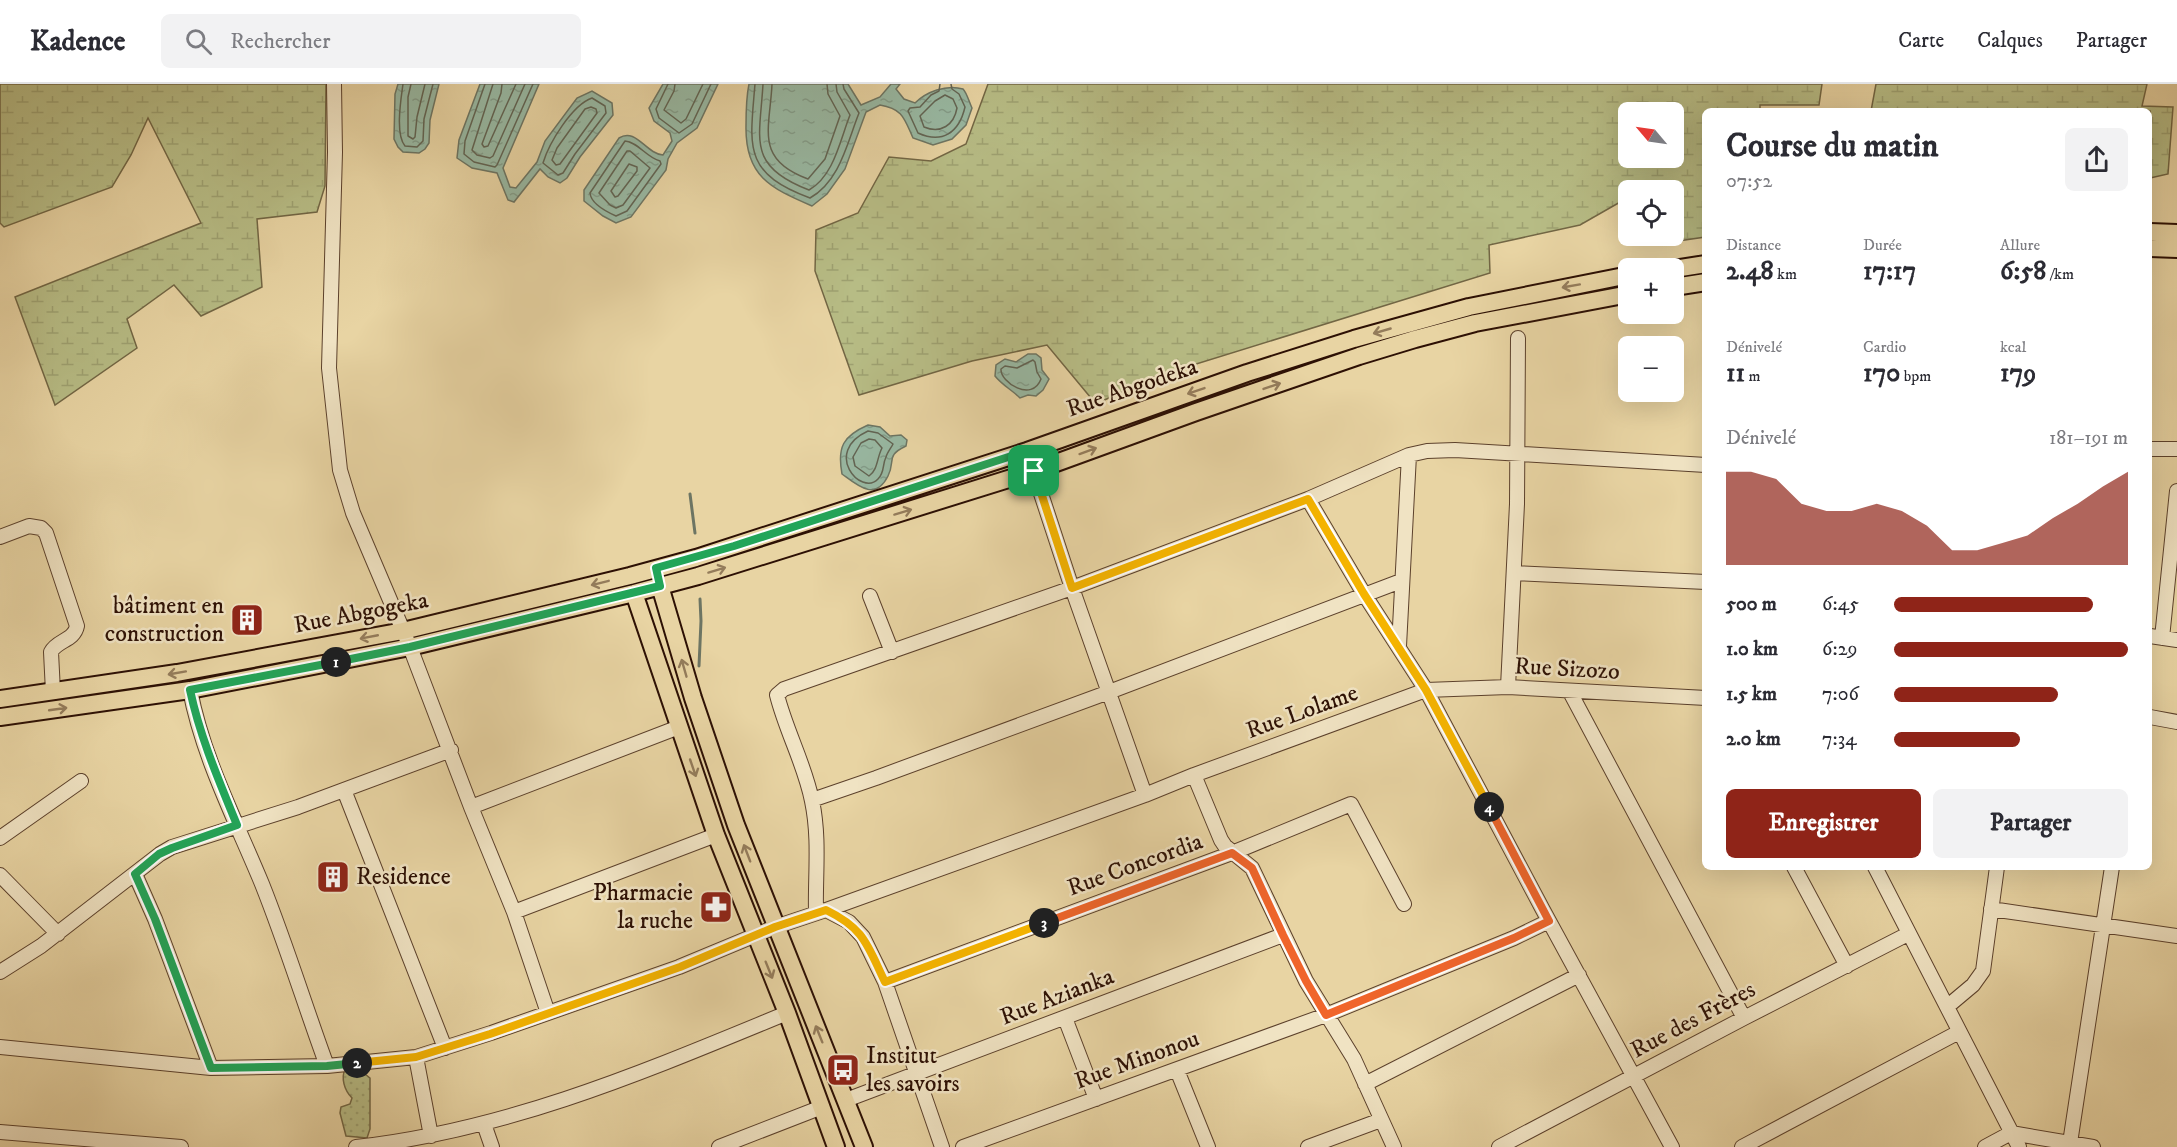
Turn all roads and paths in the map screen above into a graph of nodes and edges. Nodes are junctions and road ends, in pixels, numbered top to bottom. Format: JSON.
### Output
{"nodes":[{"id":1,"x":334,"y":84,"type":"edge"},
{"id":2,"x":2152,"y":232,"type":"edge"},
{"id":3,"x":2177,"y":233,"type":"edge"},
{"id":4,"x":2152,"y":248,"type":"edge"},
{"id":5,"x":2177,"y":249,"type":"edge"},
{"id":6,"x":1702,"y":265,"type":"edge"},
{"id":7,"x":1684,"y":267,"type":"edge"},
{"id":8,"x":1618,"y":277,"type":"edge"},
{"id":9,"x":1702,"y":283,"type":"edge"},
{"id":10,"x":1684,"y":285,"type":"edge"},
{"id":11,"x":1618,"y":296,"type":"edge"},
{"id":12,"x":1518,"y":338,"type":"dead end"},
{"id":13,"x":2152,"y":449,"type":"edge"},
{"id":14,"x":2177,"y":449,"type":"edge"},
{"id":15,"x":1027,"y":451,"type":"junction"},
{"id":16,"x":1409,"y":455,"type":"junction"},
{"id":17,"x":1517,"y":456,"type":"junction"},
{"id":18,"x":1702,"y":465,"type":"edge"},
{"id":19,"x":1034,"y":471,"type":"junction"},
{"id":20,"x":2177,"y":491,"type":"edge"},
{"id":21,"x":1308,"y":499,"type":"junction"},
{"id":22,"x":0,"y":537,"type":"edge"},
{"id":23,"x":2173,"y":565,"type":"edge"},
{"id":24,"x":656,"y":568,"type":"junction"},
{"id":25,"x":1514,"y":573,"type":"junction"},
{"id":26,"x":630,"y":576,"type":"junction"},
{"id":27,"x":1401,"y":581,"type":"junction"},
{"id":28,"x":1702,"y":582,"type":"edge"},
{"id":29,"x":660,"y":586,"type":"junction"},
{"id":30,"x":1072,"y":588,"type":"junction"},
{"id":31,"x":634,"y":593,"type":"junction"},
{"id":32,"x":1364,"y":594,"type":"junction"},
{"id":33,"x":870,"y":596,"type":"dead end"},
{"id":34,"x":403,"y":631,"type":"junction"},
{"id":35,"x":2156,"y":637,"type":"edge"},
{"id":36,"x":2177,"y":640,"type":"edge"},
{"id":37,"x":1399,"y":646,"type":"junction"},
{"id":38,"x":410,"y":647,"type":"junction"},
{"id":39,"x":892,"y":652,"type":"junction"},
{"id":40,"x":1508,"y":687,"type":"junction"},
{"id":41,"x":190,"y":690,"type":"junction"},
{"id":42,"x":1426,"y":690,"type":"junction"},
{"id":43,"x":53,"y":692,"type":"junction"},
{"id":44,"x":1108,"y":692,"type":"junction"},
{"id":45,"x":1570,"y":692,"type":"junction"},
{"id":46,"x":0,"y":699,"type":"edge"},
{"id":47,"x":1702,"y":700,"type":"edge"},
{"id":48,"x":0,"y":717,"type":"edge"},
{"id":49,"x":2152,"y":717,"type":"edge"},
{"id":50,"x":2177,"y":722,"type":"edge"},
{"id":51,"x":679,"y":727,"type":"junction"},
{"id":52,"x":451,"y":750,"type":"junction"},
{"id":53,"x":1194,"y":775,"type":"junction"},
{"id":54,"x":81,"y":781,"type":"dead end"},
{"id":55,"x":344,"y":790,"type":"junction"},
{"id":56,"x":1145,"y":795,"type":"junction"},
{"id":57,"x":812,"y":800,"type":"junction"},
{"id":58,"x":471,"y":807,"type":"junction"},
{"id":59,"x":237,"y":825,"type":"junction"},
{"id":60,"x":716,"y":835,"type":"junction"},
{"id":61,"x":0,"y":838,"type":"edge"},
{"id":62,"x":1232,"y":853,"type":"junction"},
{"id":63,"x":1796,"y":870,"type":"edge"},
{"id":64,"x":1876,"y":870,"type":"edge"},
{"id":65,"x":1997,"y":870,"type":"edge"},
{"id":66,"x":2112,"y":870,"type":"edge"},
{"id":67,"x":135,"y":874,"type":"junction"},
{"id":68,"x":0,"y":875,"type":"edge"},
{"id":69,"x":1404,"y":904,"type":"dead end"},
{"id":70,"x":1991,"y":909,"type":"junction"},
{"id":71,"x":514,"y":912,"type":"junction"},
{"id":72,"x":821,"y":912,"type":"junction"},
{"id":73,"x":1549,"y":921,"type":"junction"},
{"id":74,"x":2105,"y":925,"type":"junction"},
{"id":75,"x":775,"y":927,"type":"junction"},
{"id":76,"x":58,"y":934,"type":"junction"},
{"id":77,"x":1908,"y":934,"type":"junction"},
{"id":78,"x":755,"y":935,"type":"junction"},
{"id":79,"x":1283,"y":935,"type":"junction"},
{"id":80,"x":2177,"y":936,"type":"edge"},
{"id":81,"x":1847,"y":966,"type":"junction"},
{"id":82,"x":0,"y":972,"type":"edge"},
{"id":83,"x":1579,"y":975,"type":"junction"},
{"id":84,"x":885,"y":982,"type":"junction"},
{"id":85,"x":1948,"y":1006,"type":"junction"},
{"id":86,"x":548,"y":1013,"type":"junction"},
{"id":87,"x":787,"y":1013,"type":"junction"},
{"id":88,"x":1326,"y":1015,"type":"junction"},
{"id":89,"x":1065,"y":1018,"type":"junction"},
{"id":90,"x":1744,"y":1018,"type":"junction"},
{"id":91,"x":1959,"y":1032,"type":"junction"},
{"id":92,"x":0,"y":1047,"type":"edge"},
{"id":93,"x":445,"y":1048,"type":"junction"},
{"id":94,"x":416,"y":1057,"type":"junction"},
{"id":95,"x":327,"y":1066,"type":"junction"},
{"id":96,"x":211,"y":1068,"type":"junction"},
{"id":97,"x":1177,"y":1070,"type":"junction"},
{"id":98,"x":916,"y":1074,"type":"junction"},
{"id":99,"x":1633,"y":1076,"type":"junction"},
{"id":100,"x":1365,"y":1084,"type":"junction"},
{"id":101,"x":1096,"y":1099,"type":"junction"},
{"id":102,"x":846,"y":1100,"type":"junction"},
{"id":103,"x":822,"y":1107,"type":"junction"},
{"id":104,"x":1381,"y":1120,"type":"junction"},
{"id":105,"x":483,"y":1124,"type":"junction"},
{"id":106,"x":0,"y":1132,"type":"edge"},
{"id":107,"x":2011,"y":1133,"type":"junction"},
{"id":108,"x":431,"y":1136,"type":"junction"},
{"id":109,"x":1523,"y":1142,"type":"edge"},
{"id":110,"x":2070,"y":1143,"type":"junction"},
{"id":111,"x":181,"y":1147,"type":"edge"},
{"id":112,"x":356,"y":1147,"type":"edge"},
{"id":113,"x":492,"y":1147,"type":"edge"},
{"id":114,"x":719,"y":1147,"type":"edge"},
{"id":115,"x":836,"y":1147,"type":"edge"},
{"id":116,"x":864,"y":1147,"type":"edge"},
{"id":117,"x":942,"y":1147,"type":"edge"},
{"id":118,"x":963,"y":1147,"type":"edge"},
{"id":119,"x":1208,"y":1147,"type":"edge"},
{"id":120,"x":1308,"y":1147,"type":"edge"},
{"id":121,"x":1394,"y":1147,"type":"edge"},
{"id":122,"x":1499,"y":1147,"type":"edge"},
{"id":123,"x":1672,"y":1147,"type":"edge"},
{"id":124,"x":1742,"y":1147,"type":"edge"},
{"id":125,"x":1985,"y":1147,"type":"edge"},
{"id":126,"x":2019,"y":1147,"type":"edge"},
{"id":127,"x":2093,"y":1147,"type":"edge"}],
"edges":[{"from":1,"to":34,"type":"street"},
{"from":2,"to":3,"type":"main road"},
{"from":4,"to":5,"type":"main road"},
{"from":6,"to":7,"type":"main road"},
{"from":8,"to":15,"type":"main road","name":"Rue Abgodeka","one_way":true},
{"from":9,"to":10,"type":"main road"},
{"from":19,"to":11,"type":"main road","name":"Rue Abgodeka","one_way":true},
{"from":12,"to":17,"type":"street"},
{"from":13,"to":14,"type":"street"},
{"from":15,"to":19,"type":"street"},
{"from":15,"to":24,"type":"main road","name":"Rue Abgodeka"},
{"from":16,"to":17,"type":"street"},
{"from":16,"to":21,"type":"street"},
{"from":16,"to":27,"type":"street"},
{"from":17,"to":18,"type":"street"},
{"from":17,"to":25,"type":"street"},
{"from":29,"to":19,"type":"main road","name":"Rue Abgodeka","one_way":true},
{"from":19,"to":30,"type":"street"},
{"from":20,"to":23,"type":"street"},
{"from":21,"to":30,"type":"street"},
{"from":21,"to":32,"type":"street"},
{"from":22,"to":43,"type":"street"},
{"from":23,"to":35,"type":"street"},
{"from":24,"to":26,"type":"main road","name":"Rue Abgogeka"},
{"from":24,"to":29,"type":"street"},
{"from":25,"to":28,"type":"street"},
{"from":25,"to":40,"type":"street"},
{"from":26,"to":31,"type":"street"},
{"from":26,"to":34,"type":"main road","name":"Rue Abgogeka","one_way":true},
{"from":27,"to":32,"type":"street"},
{"from":27,"to":37,"type":"street"},
{"from":29,"to":31,"type":"main road","name":"Rue Abgogeka"},
{"from":75,"to":29,"type":"main road","one_way":true},
{"from":30,"to":39,"type":"street"},
{"from":30,"to":44,"type":"street"},
{"from":31,"to":38,"type":"main road","name":"Rue Abgogeka"},
{"from":31,"to":51,"type":"main road"},
{"from":32,"to":37,"type":"street"},
{"from":32,"to":44,"type":"street"},
{"from":33,"to":39,"type":"street"},
{"from":34,"to":38,"type":"street"},
{"from":34,"to":43,"type":"main road","name":"Rue Abgogeka","one_way":true},
{"from":35,"to":36,"type":"street"},
{"from":37,"to":42,"type":"street"},
{"from":38,"to":41,"type":"main road","name":"Rue Abgogeka"},
{"from":38,"to":52,"type":"street"},
{"from":39,"to":57,"type":"street"},
{"from":40,"to":42,"type":"street","name":"Rue Sizozo"},
{"from":40,"to":45,"type":"street","name":"Rue Sizozo"},
{"from":48,"to":41,"type":"main road","name":"Rue Abgogeka","one_way":true},
{"from":41,"to":59,"type":"street"},
{"from":42,"to":53,"type":"street","name":"Rue Lolame"},
{"from":42,"to":73,"type":"street"},
{"from":43,"to":46,"type":"main road","name":"Rue Abgogeka"},
{"from":44,"to":56,"type":"street"},
{"from":44,"to":57,"type":"street"},
{"from":45,"to":47,"type":"street","name":"Rue Sizozo"},
{"from":45,"to":90,"type":"street"},
{"from":49,"to":50,"type":"street"},
{"from":51,"to":58,"type":"street"},
{"from":51,"to":60,"type":"main road","one_way":true},
{"from":52,"to":55,"type":"street"},
{"from":52,"to":58,"type":"street"},
{"from":53,"to":56,"type":"street","name":"Rue Lolame"},
{"from":53,"to":62,"type":"street"},
{"from":54,"to":61,"type":"street"},
{"from":55,"to":59,"type":"street"},
{"from":55,"to":93,"type":"street"},
{"from":56,"to":72,"type":"street","name":"Rue Lolame"},
{"from":57,"to":72,"type":"street"},
{"from":58,"to":71,"type":"street"},
{"from":59,"to":67,"type":"street"},
{"from":59,"to":95,"type":"street"},
{"from":60,"to":71,"type":"street"},
{"from":60,"to":78,"type":"main road"},
{"from":62,"to":69,"type":"street","name":"Rue Concordia"},
{"from":62,"to":79,"type":"street"},
{"from":62,"to":84,"type":"street","name":"Rue Concordia"},
{"from":63,"to":81,"type":"street"},
{"from":64,"to":77,"type":"street"},
{"from":65,"to":70,"type":"street"},
{"from":66,"to":74,"type":"street"},
{"from":67,"to":76,"type":"street"},
{"from":67,"to":96,"type":"street"},
{"from":68,"to":76,"type":"street"},
{"from":70,"to":74,"type":"street"},
{"from":70,"to":85,"type":"street"},
{"from":71,"to":86,"type":"street"},
{"from":72,"to":75,"type":"street","name":"Rue Lolame"},
{"from":72,"to":84,"type":"street"},
{"from":73,"to":83,"type":"street"},
{"from":73,"to":88,"type":"street","name":"Rue Minonou"},
{"from":74,"to":80,"type":"street"},
{"from":74,"to":110,"type":"street"},
{"from":75,"to":78,"type":"street","name":"Rue Lolame"},
{"from":102,"to":75,"type":"main road","one_way":true},
{"from":76,"to":82,"type":"street"},
{"from":77,"to":81,"type":"street","name":"Rue des Frères"},
{"from":77,"to":85,"type":"street"},
{"from":78,"to":86,"type":"street","name":"Rue Lolame"},
{"from":78,"to":87,"type":"main road","one_way":true},
{"from":79,"to":88,"type":"street"},
{"from":79,"to":89,"type":"street","name":"Rue Azianka"},
{"from":81,"to":90,"type":"street","name":"Rue des Frères"},
{"from":83,"to":99,"type":"street"},
{"from":83,"to":100,"type":"street"},
{"from":84,"to":98,"type":"street"},
{"from":85,"to":91,"type":"street"},
{"from":86,"to":93,"type":"street","name":"Rue Lolame"},
{"from":87,"to":103,"type":"main road"},
{"from":87,"to":105,"type":"street"},
{"from":88,"to":97,"type":"street","name":"Rue Minonou"},
{"from":88,"to":100,"type":"street"},
{"from":89,"to":98,"type":"street","name":"Rue Azianka"},
{"from":89,"to":101,"type":"street"},
{"from":90,"to":99,"type":"street","name":"Rue des Frères"},
{"from":91,"to":107,"type":"street"},
{"from":91,"to":124,"type":"street"},
{"from":92,"to":96,"type":"street","name":"Rue Lolame"},
{"from":93,"to":94,"type":"street","name":"Rue Lolame"},
{"from":94,"to":95,"type":"street","name":"Rue Lolame"},
{"from":94,"to":108,"type":"street"},
{"from":95,"to":96,"type":"street","name":"Rue Lolame"},
{"from":97,"to":101,"type":"street","name":"Rue Minonou"},
{"from":97,"to":119,"type":"street"},
{"from":98,"to":102,"type":"street","name":"Rue Azianka"},
{"from":98,"to":117,"type":"street"},
{"from":99,"to":109,"type":"street","name":"Rue des Frères"},
{"from":99,"to":123,"type":"street"},
{"from":100,"to":104,"type":"street"},
{"from":101,"to":118,"type":"street","name":"Rue Minonou"},
{"from":102,"to":116,"type":"main road"},
{"from":103,"to":114,"type":"street"},
{"from":103,"to":115,"type":"main road"},
{"from":104,"to":120,"type":"street"},
{"from":104,"to":121,"type":"street"},
{"from":105,"to":108,"type":"street"},
{"from":105,"to":113,"type":"street"},
{"from":106,"to":111,"type":"street"},
{"from":107,"to":110,"type":"street"},
{"from":107,"to":125,"type":"street"},
{"from":107,"to":126,"type":"street"},
{"from":108,"to":112,"type":"street"},
{"from":109,"to":122,"type":"street","name":"Rue des Frères"},
{"from":110,"to":127,"type":"street"}]}
